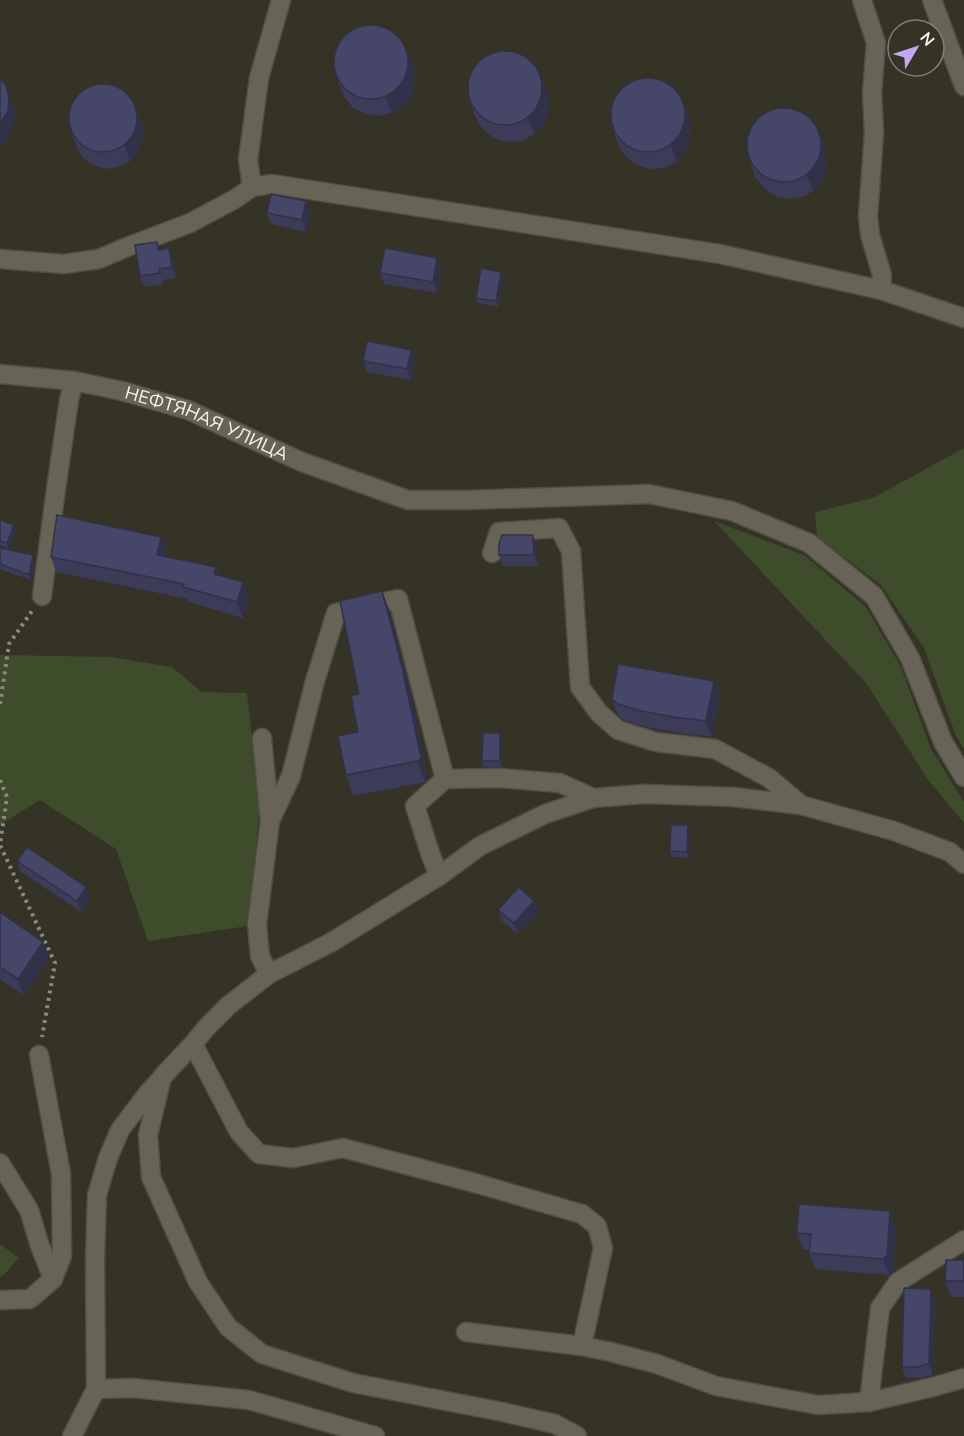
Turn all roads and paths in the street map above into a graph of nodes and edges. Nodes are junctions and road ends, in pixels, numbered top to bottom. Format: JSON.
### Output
{"nodes":[{"id":1,"x":281,"y":0,"type":"edge"},
{"id":2,"x":862,"y":0,"type":"edge"},
{"id":3,"x":932,"y":0,"type":"edge"},
{"id":4,"x":964,"y":86,"type":"edge"},
{"id":5,"x":252,"y":187,"type":"junction"},
{"id":6,"x":0,"y":259,"type":"edge"},
{"id":7,"x":881,"y":290,"type":"junction"},
{"id":8,"x":964,"y":318,"type":"edge"},
{"id":9,"x":0,"y":374,"type":"edge"},
{"id":10,"x":74,"y":381,"type":"junction"},
{"id":11,"x":492,"y":553,"type":"dead end"},
{"id":12,"x":42,"y":596,"type":"joint"},
{"id":13,"x":0,"y":704,"type":"edge"},
{"id":14,"x":262,"y":738,"type":"dead end"},
{"id":15,"x":964,"y":777,"type":"edge"},
{"id":16,"x":446,"y":779,"type":"junction"},
{"id":17,"x":0,"y":780,"type":"edge"},
{"id":18,"x":593,"y":798,"type":"junction"},
{"id":19,"x":801,"y":805,"type":"junction"},
{"id":20,"x":270,"y":821,"type":"junction"},
{"id":21,"x":964,"y":864,"type":"edge"},
{"id":22,"x":439,"y":876,"type":"junction"},
{"id":23,"x":269,"y":974,"type":"junction"},
{"id":24,"x":193,"y":1044,"type":"junction"},
{"id":25,"x":39,"y":1055,"type":"joint"},
{"id":26,"x":162,"y":1077,"type":"junction"},
{"id":27,"x":0,"y":1163,"type":"edge"},
{"id":28,"x":964,"y":1240,"type":"edge"},
{"id":29,"x":53,"y":1279,"type":"junction"},
{"id":30,"x":0,"y":1300,"type":"edge"},
{"id":31,"x":466,"y":1332,"type":"dead end"},
{"id":32,"x":582,"y":1346,"type":"junction"},
{"id":33,"x":964,"y":1378,"type":"edge"},
{"id":34,"x":96,"y":1389,"type":"junction"},
{"id":35,"x":869,"y":1402,"type":"junction"},
{"id":36,"x":72,"y":1436,"type":"edge"},
{"id":37,"x":375,"y":1436,"type":"edge"},
{"id":38,"x":577,"y":1436,"type":"edge"}],
"edges":[{"from":1,"to":5,"type":"street"},
{"from":2,"to":7,"type":"street"},
{"from":3,"to":4,"type":"street"},
{"from":5,"to":6,"type":"street"},
{"from":5,"to":7,"type":"street"},
{"from":7,"to":8,"type":"street"},
{"from":9,"to":10,"type":"street","name":"НЕФТЯНАЯ УЛИЦА"},
{"from":10,"to":12,"type":"street"},
{"from":10,"to":15,"type":"street","name":"НЕФТЯНАЯ УЛИЦА"},
{"from":11,"to":19,"type":"street"},
{"from":12,"to":13,"type":"path"},
{"from":14,"to":20,"type":"street"},
{"from":16,"to":18,"type":"street"},
{"from":16,"to":20,"type":"street"},
{"from":16,"to":22,"type":"street"},
{"from":17,"to":25,"type":"path"},
{"from":18,"to":19,"type":"street"},
{"from":18,"to":22,"type":"street"},
{"from":19,"to":21,"type":"street"},
{"from":20,"to":23,"type":"street"},
{"from":22,"to":23,"type":"street"},
{"from":23,"to":24,"type":"street"},
{"from":24,"to":26,"type":"street"},
{"from":24,"to":32,"type":"street"},
{"from":25,"to":29,"type":"street"},
{"from":26,"to":34,"type":"street"},
{"from":26,"to":38,"type":"street"},
{"from":27,"to":29,"type":"street"},
{"from":28,"to":35,"type":"street"},
{"from":29,"to":30,"type":"street"},
{"from":31,"to":32,"type":"street"},
{"from":32,"to":35,"type":"street"},
{"from":33,"to":35,"type":"street"},
{"from":34,"to":36,"type":"street"},
{"from":34,"to":37,"type":"street"}]}
